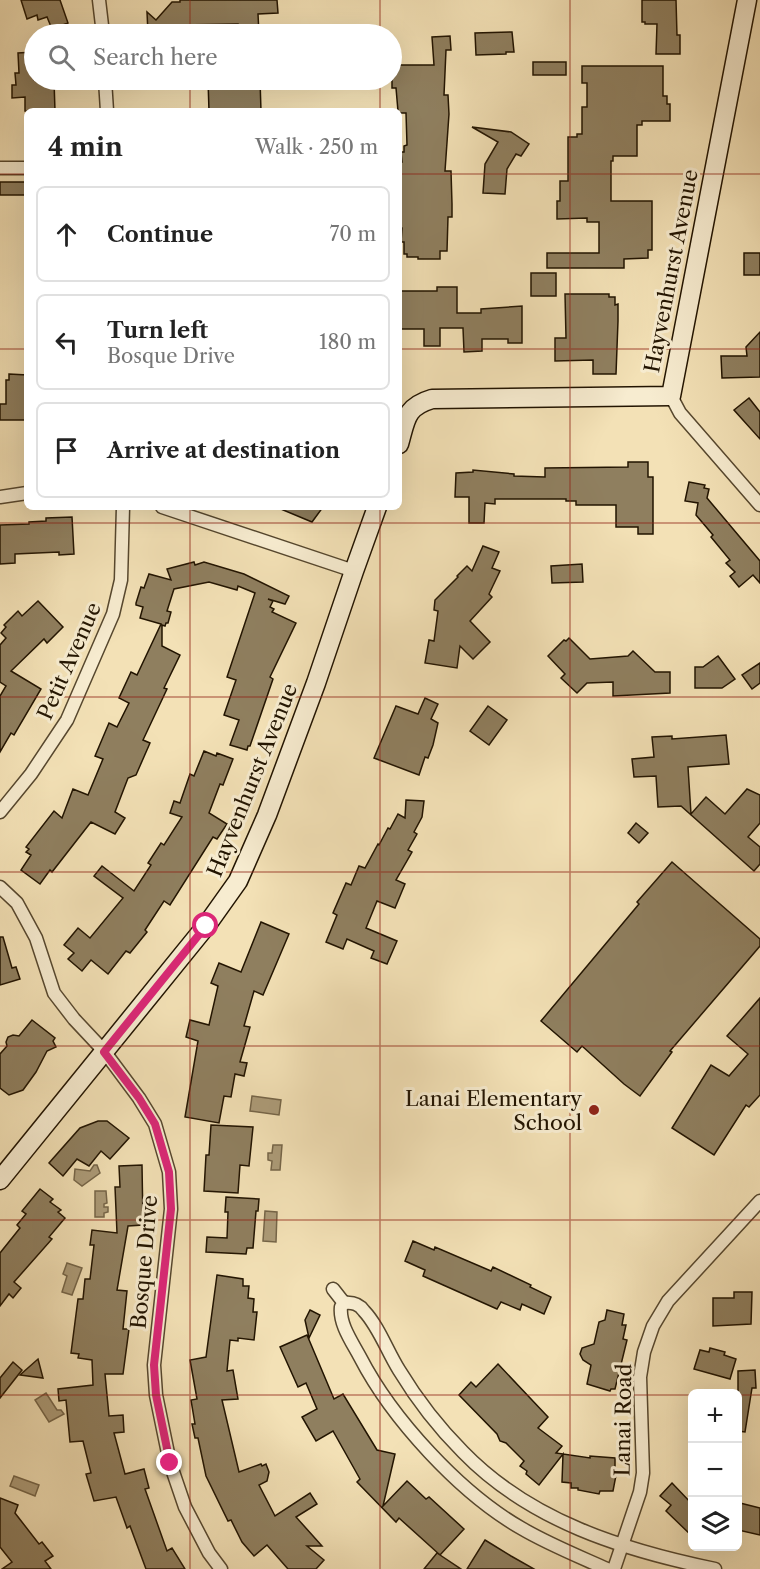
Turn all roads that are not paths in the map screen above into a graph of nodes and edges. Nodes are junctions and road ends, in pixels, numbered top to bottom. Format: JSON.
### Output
{"nodes":[{"id":1,"x":99,"y":0,"type":"edge"},
{"id":2,"x":747,"y":0,"type":"edge"},
{"id":3,"x":102,"y":24,"type":"edge"},
{"id":4,"x":106,"y":90,"type":"edge"},
{"id":5,"x":107,"y":108,"type":"edge"},
{"id":6,"x":0,"y":168,"type":"edge"},
{"id":7,"x":24,"y":168,"type":"edge"},
{"id":8,"x":671,"y":396,"type":"junction"},
{"id":9,"x":402,"y":431,"type":"edge"},
{"id":10,"x":24,"y":493,"type":"edge"},
{"id":11,"x":0,"y":497,"type":"edge"},
{"id":12,"x":760,"y":505,"type":"edge"},
{"id":13,"x":123,"y":510,"type":"edge"},
{"id":14,"x":171,"y":510,"type":"edge"},
{"id":15,"x":377,"y":510,"type":"edge"},
{"id":16,"x":354,"y":571,"type":"junction"},
{"id":17,"x":0,"y":812,"type":"edge"},
{"id":18,"x":0,"y":888,"type":"edge"},
{"id":19,"x":104,"y":1052,"type":"junction"},
{"id":20,"x":0,"y":1180,"type":"edge"},
{"id":21,"x":760,"y":1201,"type":"edge"},
{"id":22,"x":333,"y":1289,"type":"dead end"},
{"id":23,"x":344,"y":1303,"type":"junction"},
{"id":24,"x":622,"y":1546,"type":"junction"},
{"id":25,"x":221,"y":1569,"type":"edge"},
{"id":26,"x":607,"y":1569,"type":"edge"},
{"id":27,"x":615,"y":1569,"type":"edge"},
{"id":28,"x":715,"y":1569,"type":"edge"}],
"edges":[{"from":1,"to":3,"type":"street"},
{"from":2,"to":8,"type":"main road","name":"Hayvenhurst Avenue"},
{"from":4,"to":5,"type":"street"},
{"from":6,"to":7,"type":"street"},
{"from":8,"to":9,"type":"main road","name":"Hayvenhurst Avenue"},
{"from":8,"to":12,"type":"street"},
{"from":10,"to":11,"type":"street"},
{"from":13,"to":17,"type":"street","name":"Petit Avenue"},
{"from":14,"to":16,"type":"street"},
{"from":15,"to":16,"type":"main road","name":"Hayvenhurst Avenue"},
{"from":16,"to":19,"type":"main road","name":"Hayvenhurst Avenue"},
{"from":18,"to":19,"type":"street","name":"Bosque Drive"},
{"from":19,"to":20,"type":"main road","name":"Hayvenhurst Avenue"},
{"from":19,"to":25,"type":"street","name":"Bosque Drive"},
{"from":21,"to":24,"type":"street","name":"Lanai Road"},
{"from":22,"to":23,"type":"street"},
{"from":23,"to":24,"type":"street"},
{"from":23,"to":26,"type":"street"},
{"from":24,"to":27,"type":"street","name":"Lanai Road"},
{"from":24,"to":28,"type":"street"}]}
